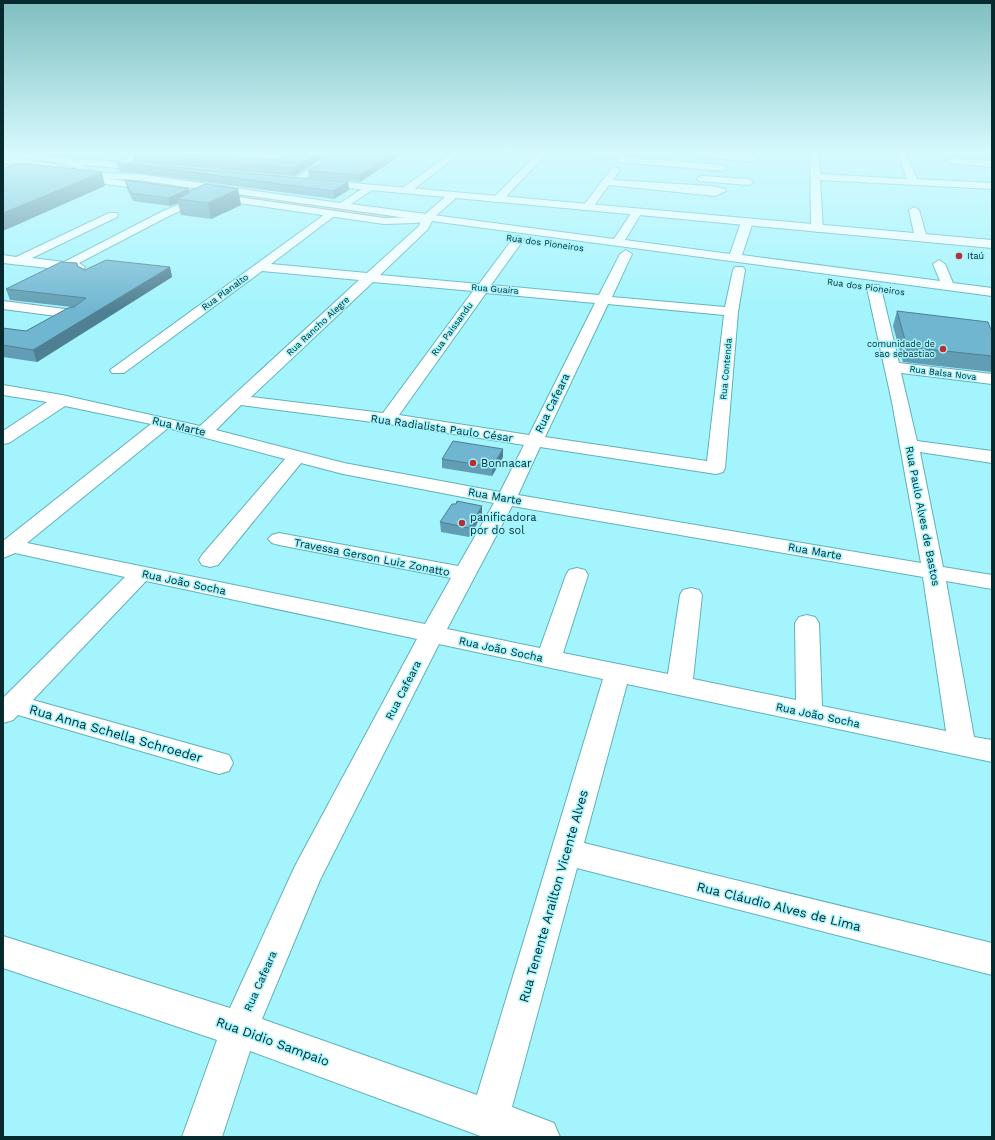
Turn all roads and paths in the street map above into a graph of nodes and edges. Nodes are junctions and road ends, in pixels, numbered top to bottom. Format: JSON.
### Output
{"nodes":[{"id":1,"x":187,"y":205,"type":"edge"},
{"id":2,"x":292,"y":205,"type":"edge"},
{"id":3,"x":308,"y":205,"type":"edge"},
{"id":4,"x":344,"y":205,"type":"edge"},
{"id":5,"x":443,"y":205,"type":"edge"},
{"id":6,"x":556,"y":205,"type":"edge"},
{"id":7,"x":590,"y":205,"type":"edge"},
{"id":8,"x":816,"y":205,"type":"edge"},
{"id":9,"x":588,"y":208,"type":"junction"},
{"id":10,"x":337,"y":210,"type":"junction"},
{"id":11,"x":914,"y":210,"type":"dead end"},
{"id":12,"x":637,"y":212,"type":"junction"},
{"id":13,"x":113,"y":215,"type":"dead end"},
{"id":14,"x":426,"y":222,"type":"junction"},
{"id":15,"x":748,"y":222,"type":"junction"},
{"id":16,"x":817,"y":228,"type":"junction"},
{"id":17,"x":78,"y":232,"type":"junction"},
{"id":18,"x":122,"y":237,"type":"junction"},
{"id":19,"x":921,"y":238,"type":"junction"},
{"id":20,"x":518,"y":239,"type":"junction"},
{"id":21,"x":992,"y":244,"type":"edge"},
{"id":22,"x":622,"y":248,"type":"junction"},
{"id":23,"x":3,"y":259,"type":"edge"},
{"id":24,"x":17,"y":261,"type":"junction"},
{"id":25,"x":737,"y":264,"type":"junction"},
{"id":26,"x":939,"y":264,"type":"dead end"},
{"id":27,"x":62,"y":265,"type":"junction"},
{"id":28,"x":259,"y":267,"type":"junction"},
{"id":29,"x":93,"y":268,"type":"edge"},
{"id":30,"x":41,"y":274,"type":"edge"},
{"id":31,"x":369,"y":278,"type":"junction"},
{"id":32,"x":948,"y":286,"type":"junction"},
{"id":33,"x":482,"y":288,"type":"junction"},
{"id":34,"x":874,"y":288,"type":"junction"},
{"id":35,"x":971,"y":289,"type":"junction"},
{"id":36,"x":992,"y":292,"type":"edge"},
{"id":37,"x":955,"y":299,"type":"junction"},
{"id":38,"x":604,"y":300,"type":"junction"},
{"id":39,"x":992,"y":304,"type":"edge"},
{"id":40,"x":3,"y":305,"type":"edge"},
{"id":41,"x":3,"y":310,"type":"edge"},
{"id":42,"x":731,"y":312,"type":"junction"},
{"id":43,"x":893,"y":367,"type":"junction"},
{"id":44,"x":118,"y":370,"type":"dead end"},
{"id":45,"x":992,"y":379,"type":"edge"},
{"id":46,"x":3,"y":390,"type":"edge"},
{"id":47,"x":62,"y":400,"type":"junction"},
{"id":48,"x":238,"y":400,"type":"junction"},
{"id":49,"x":388,"y":419,"type":"junction"},
{"id":50,"x":166,"y":422,"type":"junction"},
{"id":51,"x":204,"y":431,"type":"junction"},
{"id":52,"x":3,"y":439,"type":"edge"},
{"id":53,"x":534,"y":441,"type":"junction"},
{"id":54,"x":910,"y":445,"type":"junction"},
{"id":55,"x":297,"y":456,"type":"junction"},
{"id":56,"x":992,"y":457,"type":"edge"},
{"id":57,"x":716,"y":468,"type":"joint"},
{"id":58,"x":506,"y":498,"type":"junction"},
{"id":59,"x":279,"y":539,"type":"dead end"},
{"id":60,"x":7,"y":549,"type":"edge"},
{"id":61,"x":210,"y":560,"type":"dead end"},
{"id":62,"x":935,"y":572,"type":"junction"},
{"id":63,"x":142,"y":573,"type":"junction"},
{"id":64,"x":464,"y":574,"type":"junction"},
{"id":65,"x":577,"y":575,"type":"dead end"},
{"id":66,"x":992,"y":582,"type":"edge"},
{"id":67,"x":691,"y":595,"type":"dead end"},
{"id":68,"x":807,"y":623,"type":"dead end"},
{"id":69,"x":432,"y":634,"type":"junction"},
{"id":70,"x":549,"y":659,"type":"junction"},
{"id":71,"x":617,"y":673,"type":"junction"},
{"id":72,"x":679,"y":686,"type":"junction"},
{"id":73,"x":8,"y":709,"type":"edge"},
{"id":74,"x":809,"y":713,"type":"junction"},
{"id":75,"x":962,"y":745,"type":"junction"},
{"id":76,"x":992,"y":752,"type":"edge"},
{"id":77,"x":219,"y":763,"type":"dead end"},
{"id":78,"x":566,"y":852,"type":"junction"},
{"id":79,"x":3,"y":952,"type":"edge"},
{"id":80,"x":992,"y":959,"type":"edge"},
{"id":81,"x":239,"y":1029,"type":"junction"},
{"id":82,"x":489,"y":1120,"type":"junction"},
{"id":83,"x":202,"y":1137,"type":"edge"},
{"id":84,"x":540,"y":1137,"type":"edge"}],
"edges":[{"from":1,"to":18,"type":"street"},
{"from":2,"to":10,"type":"street","name":"Rua dos Pioneiros"},
{"from":3,"to":10,"type":"street"},
{"from":4,"to":10,"type":"street","name":"Rua Planalto"},
{"from":5,"to":14,"type":"street","name":"Rua Rancho Alegre"},
{"from":6,"to":9,"type":"street"},
{"from":7,"to":9,"type":"street"},
{"from":8,"to":16,"type":"street"},
{"from":9,"to":12,"type":"street"},
{"from":10,"to":14,"type":"street","name":"Rua dos Pioneiros"},
{"from":10,"to":14,"type":"street","name":"Rua dos Pioneiros"},
{"from":10,"to":28,"type":"street","name":"Rua Planalto"},
{"from":11,"to":19,"type":"street"},
{"from":12,"to":15,"type":"street"},
{"from":12,"to":22,"type":"street","name":"Rua Cafeara"},
{"from":13,"to":17,"type":"street"},
{"from":14,"to":20,"type":"street","name":"Rua dos Pioneiros"},
{"from":14,"to":22,"type":"street","name":"Rua dos Pioneiros"},
{"from":14,"to":31,"type":"street","name":"Rua Rancho Alegre"},
{"from":15,"to":16,"type":"street"},
{"from":15,"to":25,"type":"street","name":"Rua Contenda"},
{"from":16,"to":19,"type":"street"},
{"from":17,"to":18,"type":"street"},
{"from":17,"to":24,"type":"street"},
{"from":18,"to":27,"type":"street"},
{"from":19,"to":21,"type":"street"},
{"from":20,"to":22,"type":"street","name":"Rua dos Pioneiros"},
{"from":20,"to":33,"type":"street","name":"Rua Paissandu"},
{"from":22,"to":25,"type":"street","name":"Rua dos Pioneiros"},
{"from":22,"to":38,"type":"street","name":"Rua Cafeara"},
{"from":23,"to":24,"type":"street"},
{"from":24,"to":27,"type":"street"},
{"from":25,"to":32,"type":"street","name":"Rua dos Pioneiros"},
{"from":25,"to":34,"type":"street","name":"Rua dos Pioneiros"},
{"from":25,"to":42,"type":"street","name":"Rua Contenda"},
{"from":26,"to":32,"type":"street"},
{"from":27,"to":29,"type":"street"},
{"from":27,"to":30,"type":"street"},
{"from":28,"to":31,"type":"street","name":"Rua Guaíra"},
{"from":28,"to":44,"type":"street","name":"Rua Planalto"},
{"from":31,"to":33,"type":"street","name":"Rua Guaíra"},
{"from":31,"to":48,"type":"street","name":"Rua Rancho Alegre"},
{"from":32,"to":35,"type":"street","name":"Rua dos Pioneiros"},
{"from":33,"to":38,"type":"street","name":"Rua Guaíra"},
{"from":33,"to":49,"type":"street","name":"Rua Paissandu"},
{"from":34,"to":37,"type":"street","name":"Rua dos Pioneiros"},
{"from":34,"to":43,"type":"street","name":"Rua Paulo Alves de Bastos"},
{"from":35,"to":36,"type":"street","name":"Rua dos Pioneiros"},
{"from":35,"to":37,"type":"street"},
{"from":37,"to":39,"type":"street","name":"Rua dos Pioneiros"},
{"from":38,"to":42,"type":"street","name":"Rua Guaíra"},
{"from":38,"to":53,"type":"street","name":"Rua Cafeara"},
{"from":40,"to":41,"type":"street"},
{"from":42,"to":57,"type":"street","name":"Rua Contenda"},
{"from":43,"to":45,"type":"street","name":"Rua Balsa Nova"},
{"from":43,"to":54,"type":"street","name":"Rua Paulo Alves de Bastos"},
{"from":46,"to":47,"type":"street","name":"Rua Marte"},
{"from":47,"to":50,"type":"street","name":"Rua Marte"},
{"from":47,"to":52,"type":"street"},
{"from":48,"to":49,"type":"street","name":"Rua Radialista Paulo César"},
{"from":48,"to":51,"type":"street","name":"Rua Rancho Alegre"},
{"from":49,"to":53,"type":"street","name":"Rua Radialista Paulo César"},
{"from":50,"to":51,"type":"street","name":"Rua Marte"},
{"from":50,"to":60,"type":"street"},
{"from":51,"to":55,"type":"street","name":"Rua Marte"},
{"from":53,"to":57,"type":"street","name":"Rua Radialista Paulo César"},
{"from":53,"to":58,"type":"street","name":"Rua Cafeara"},
{"from":54,"to":56,"type":"street"},
{"from":54,"to":62,"type":"street","name":"Rua Paulo Alves de Bastos"},
{"from":55,"to":58,"type":"street","name":"Rua Marte"},
{"from":55,"to":61,"type":"street"},
{"from":58,"to":62,"type":"street","name":"Rua Marte"},
{"from":58,"to":64,"type":"street","name":"Rua Cafeara"},
{"from":59,"to":64,"type":"street","name":"Travessa Gerson Luiz Zonatto"},
{"from":60,"to":63,"type":"street","name":"Rua João Socha"},
{"from":62,"to":66,"type":"street","name":"Rua Marte"},
{"from":62,"to":75,"type":"street","name":"Rua Paulo Alves de Bastos"},
{"from":63,"to":69,"type":"street","name":"Rua João Socha"},
{"from":63,"to":73,"type":"street"},
{"from":64,"to":69,"type":"street","name":"Rua Cafeara"},
{"from":65,"to":70,"type":"street"},
{"from":67,"to":72,"type":"street"},
{"from":68,"to":74,"type":"street"},
{"from":69,"to":70,"type":"street","name":"Rua João Socha"},
{"from":69,"to":81,"type":"street","name":"Rua Cafeara"},
{"from":70,"to":71,"type":"street","name":"Rua João Socha"},
{"from":71,"to":72,"type":"street","name":"Rua João Socha"},
{"from":71,"to":78,"type":"street","name":"Rua Tenente Arailton Vicente Alves"},
{"from":72,"to":74,"type":"street","name":"Rua João Socha"},
{"from":73,"to":77,"type":"street","name":"Rua Anna Schella Schroeder"},
{"from":74,"to":75,"type":"street","name":"Rua João Socha"},
{"from":75,"to":76,"type":"street","name":"Rua João Socha"},
{"from":78,"to":80,"type":"street","name":"Rua Cláudio Alves de Lima"},
{"from":78,"to":82,"type":"street","name":"Rua Tenente Arailton Vicente Alves"},
{"from":79,"to":81,"type":"street","name":"Rua Didio Sampaio"},
{"from":81,"to":82,"type":"street","name":"Rua Didio Sampaio"},
{"from":81,"to":83,"type":"street","name":"Rua Cafeara"},
{"from":82,"to":84,"type":"street","name":"Rua Didio Sampaio"}]}
